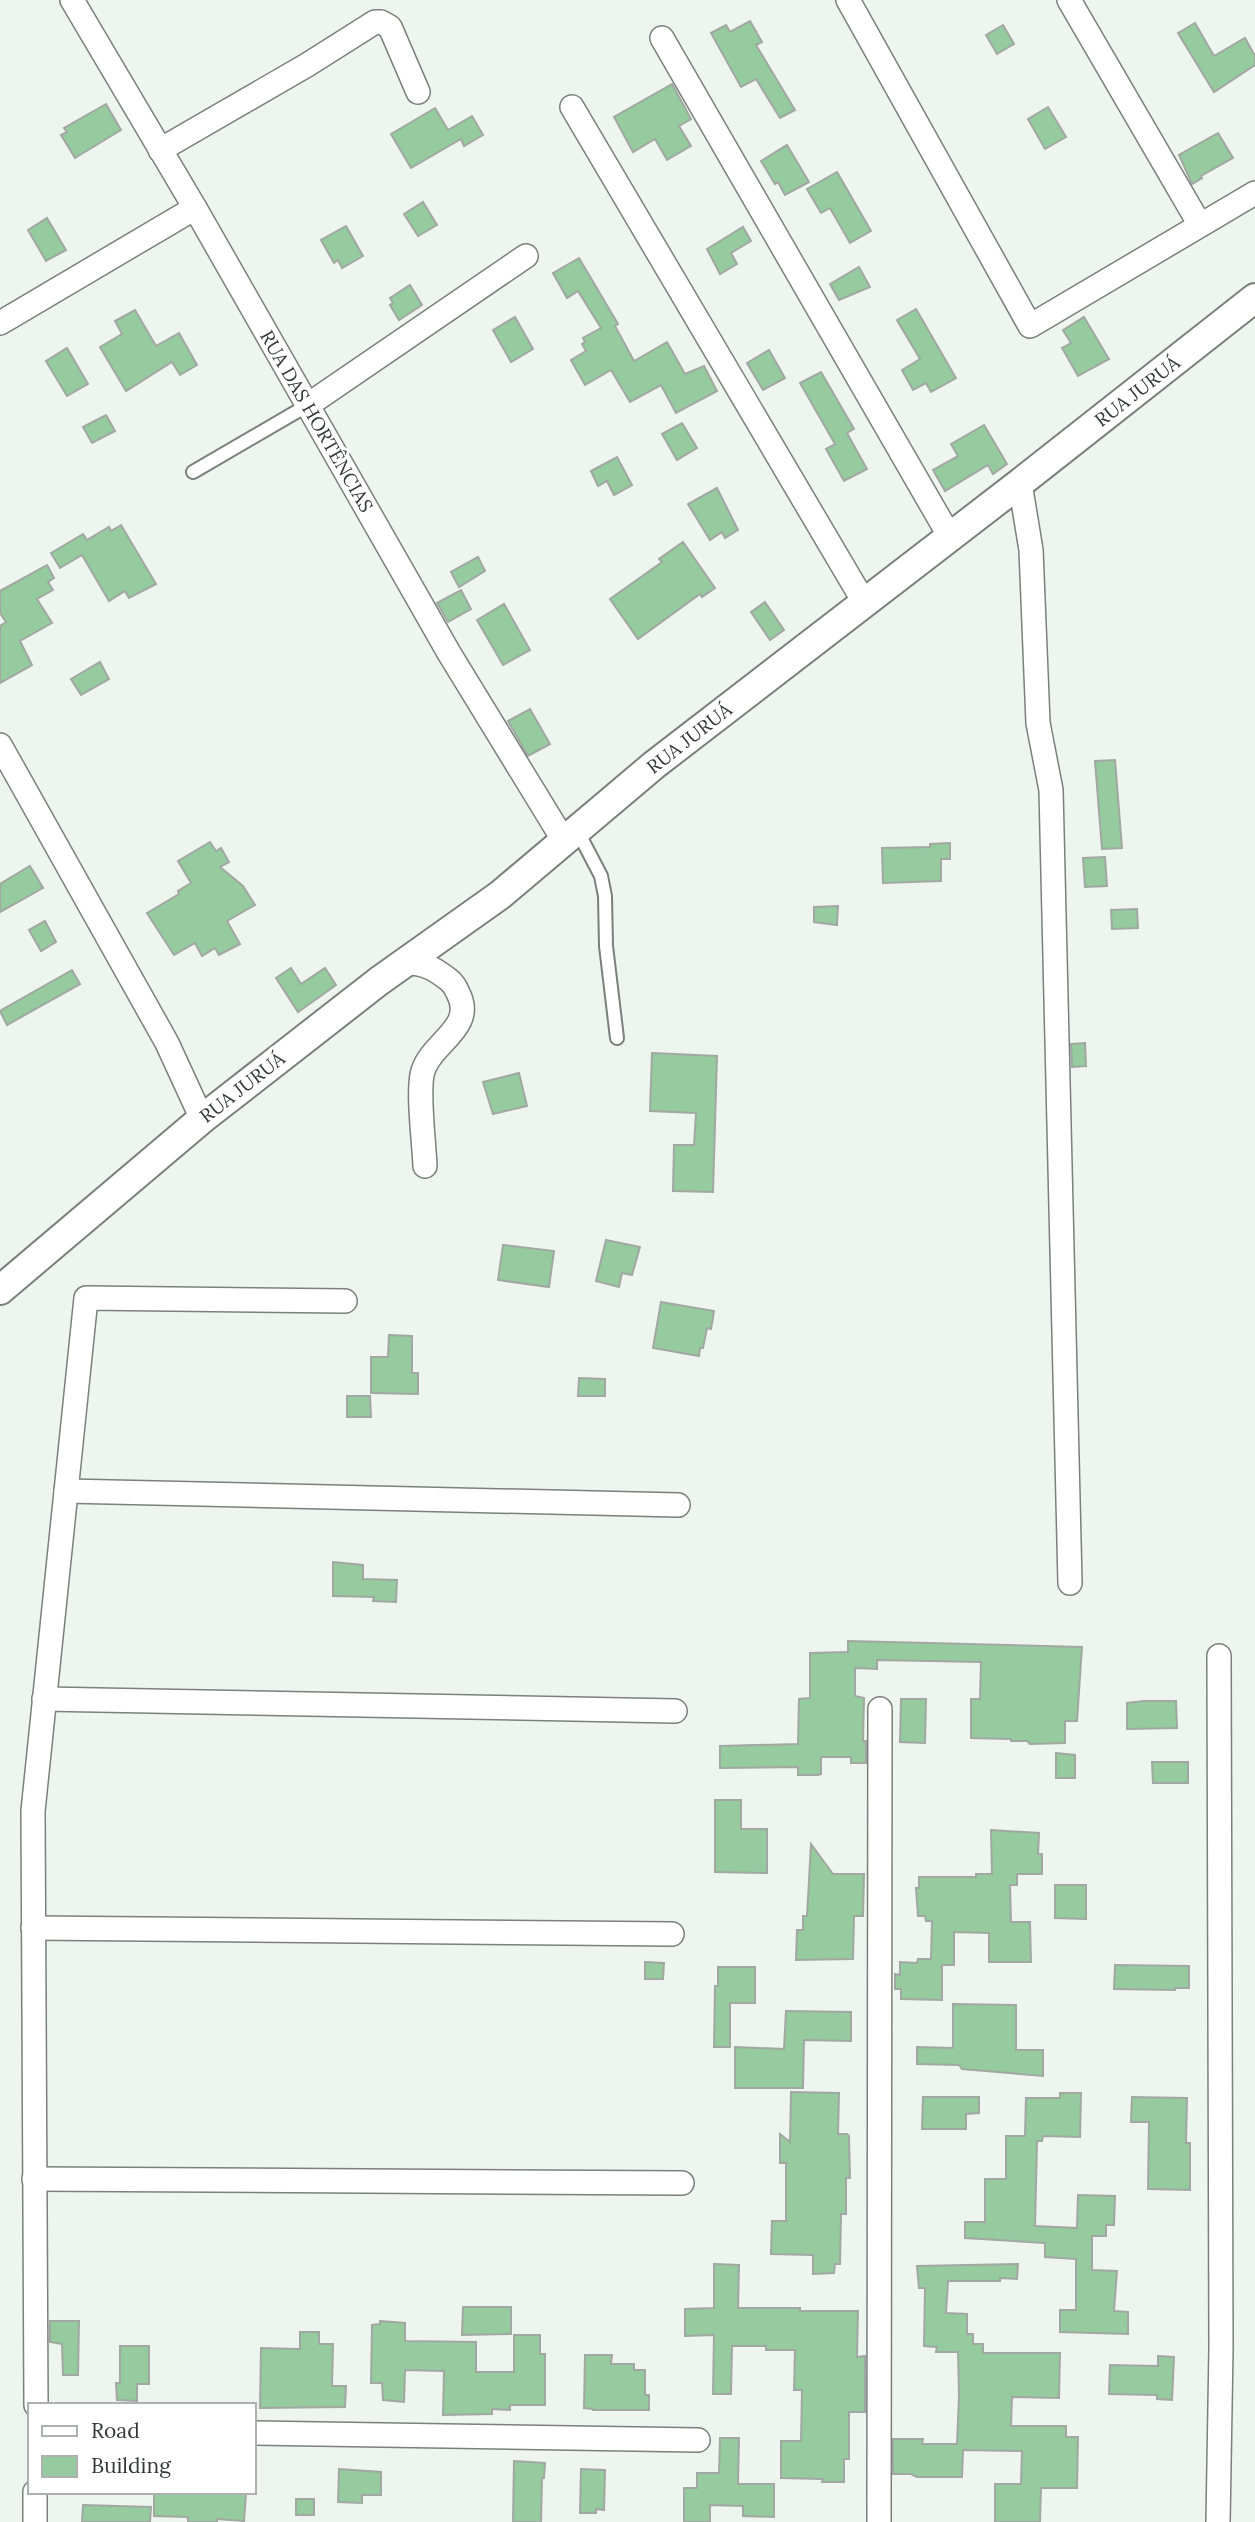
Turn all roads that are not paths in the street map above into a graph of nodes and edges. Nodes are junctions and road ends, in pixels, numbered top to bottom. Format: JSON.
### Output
{"nodes":[{"id":1,"x":72,"y":0,"type":"edge"},
{"id":2,"x":848,"y":0,"type":"edge"},
{"id":3,"x":1069,"y":0,"type":"edge"},
{"id":4,"x":662,"y":38,"type":"dead end"},
{"id":5,"x":418,"y":92,"type":"dead end"},
{"id":6,"x":572,"y":107,"type":"dead end"},
{"id":7,"x":160,"y":150,"type":"junction"},
{"id":8,"x":1255,"y":192,"type":"edge"},
{"id":9,"x":195,"y":208,"type":"junction"},
{"id":10,"x":1200,"y":225,"type":"junction"},
{"id":11,"x":526,"y":256,"type":"dead end"},
{"id":12,"x":1255,"y":298,"type":"edge"},
{"id":13,"x":0,"y":323,"type":"edge"},
{"id":14,"x":308,"y":405,"type":"junction"},
{"id":15,"x":193,"y":472,"type":"dead end"},
{"id":16,"x":1020,"y":483,"type":"junction"},
{"id":17,"x":950,"y":537,"type":"junction"},
{"id":18,"x":864,"y":602,"type":"junction"},
{"id":19,"x":0,"y":745,"type":"edge"},
{"id":20,"x":571,"y":836,"type":"junction"},
{"id":21,"x":406,"y":963,"type":"junction"},
{"id":22,"x":617,"y":1038,"type":"dead end"},
{"id":23,"x":202,"y":1119,"type":"junction"},
{"id":24,"x":425,"y":1166,"type":"dead end"},
{"id":25,"x":0,"y":1290,"type":"edge"},
{"id":26,"x":345,"y":1301,"type":"dead end"},
{"id":27,"x":66,"y":1491,"type":"junction"},
{"id":28,"x":678,"y":1505,"type":"dead end"},
{"id":29,"x":1070,"y":1583,"type":"dead end"},
{"id":30,"x":1219,"y":1656,"type":"dead end"},
{"id":31,"x":44,"y":1699,"type":"junction"},
{"id":32,"x":880,"y":1709,"type":"dead end"},
{"id":33,"x":676,"y":1712,"type":"dead end"},
{"id":34,"x":33,"y":1928,"type":"junction"},
{"id":35,"x":672,"y":1934,"type":"dead end"},
{"id":36,"x":34,"y":2179,"type":"junction"},
{"id":37,"x":682,"y":2183,"type":"dead end"},
{"id":38,"x":36,"y":2403,"type":"edge"},
{"id":39,"x":256,"y":2433,"type":"edge"},
{"id":40,"x":698,"y":2440,"type":"dead end"},
{"id":41,"x":35,"y":2494,"type":"edge"},
{"id":42,"x":34,"y":2522,"type":"edge"},
{"id":43,"x":879,"y":2522,"type":"edge"},
{"id":44,"x":1218,"y":2522,"type":"edge"}],
"edges":[{"from":1,"to":7,"type":"street","name":"RUA DAS HORTÊNCIAS"},
{"from":2,"to":10,"type":"street"},
{"from":3,"to":10,"type":"street"},
{"from":4,"to":17,"type":"street"},
{"from":5,"to":7,"type":"street"},
{"from":6,"to":18,"type":"street"},
{"from":7,"to":9,"type":"street","name":"RUA DAS HORTÊNCIAS"},
{"from":8,"to":10,"type":"street"},
{"from":9,"to":13,"type":"street"},
{"from":9,"to":14,"type":"street","name":"RUA DAS HORTÊNCIAS"},
{"from":11,"to":14,"type":"street"},
{"from":12,"to":16,"type":"street","name":"RUA JURUÁ"},
{"from":14,"to":15,"type":"lane"},
{"from":14,"to":20,"type":"street","name":"RUA DAS HORTÊNCIAS"},
{"from":16,"to":17,"type":"street","name":"RUA JURUÁ"},
{"from":16,"to":29,"type":"street"},
{"from":17,"to":18,"type":"street","name":"RUA JURUÁ"},
{"from":18,"to":20,"type":"street","name":"RUA JURUÁ"},
{"from":19,"to":23,"type":"street"},
{"from":20,"to":21,"type":"street","name":"RUA JURUÁ"},
{"from":20,"to":22,"type":"lane"},
{"from":21,"to":23,"type":"street","name":"RUA JURUÁ"},
{"from":21,"to":24,"type":"street"},
{"from":23,"to":25,"type":"street","name":"RUA JURUÁ"},
{"from":26,"to":27,"type":"street"},
{"from":27,"to":28,"type":"street"},
{"from":27,"to":31,"type":"street"},
{"from":30,"to":44,"type":"street"},
{"from":31,"to":33,"type":"street"},
{"from":31,"to":34,"type":"street"},
{"from":32,"to":43,"type":"street"},
{"from":34,"to":35,"type":"street"},
{"from":34,"to":36,"type":"street"},
{"from":36,"to":37,"type":"street"},
{"from":36,"to":38,"type":"street"},
{"from":39,"to":40,"type":"street"},
{"from":41,"to":42,"type":"street"}]}
